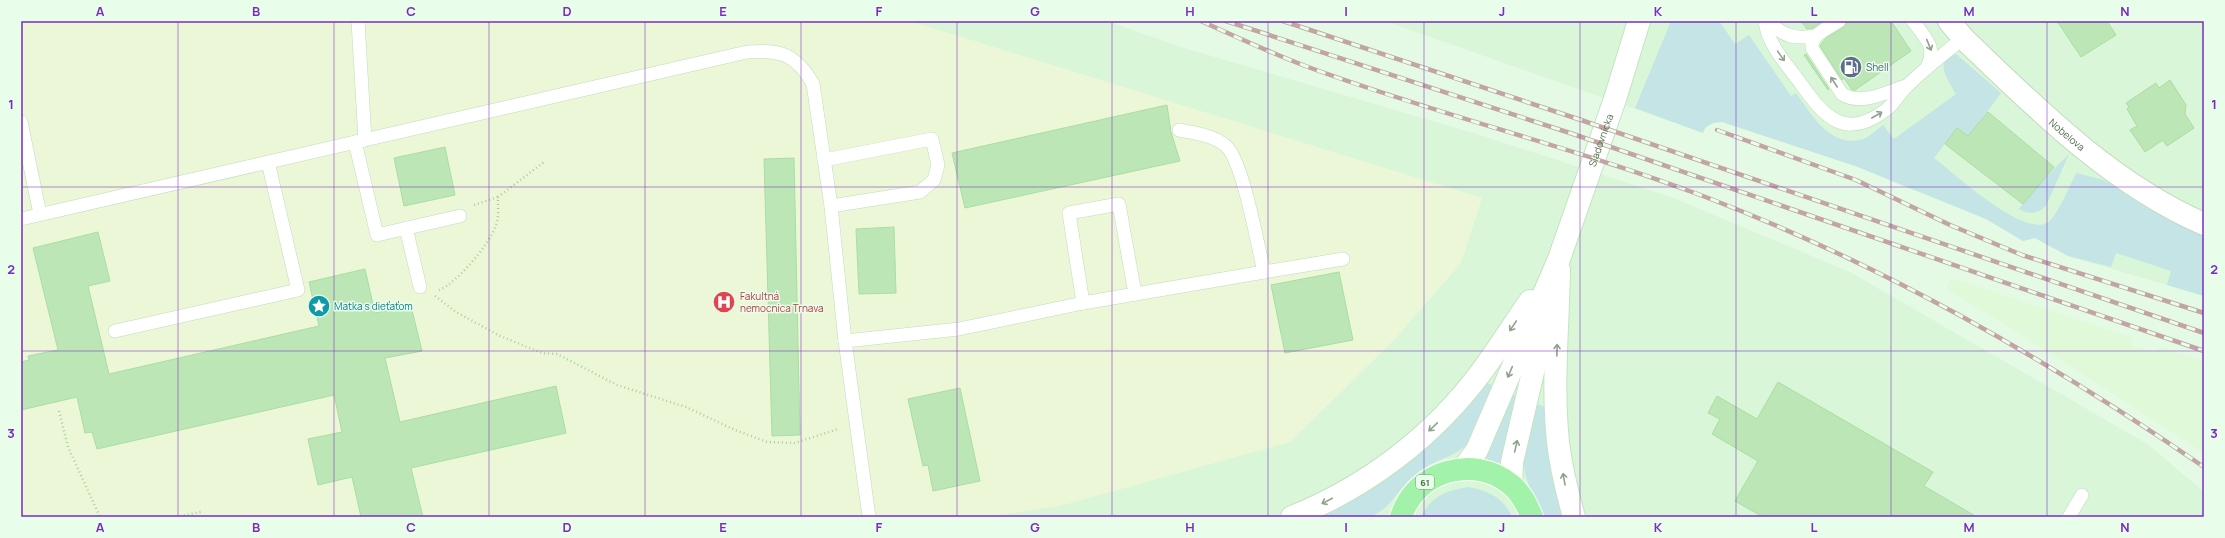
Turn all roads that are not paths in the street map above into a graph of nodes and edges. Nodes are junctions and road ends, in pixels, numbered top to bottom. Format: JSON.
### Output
{"nodes":[{"id":1,"x":358,"y":21,"type":"edge"},
{"id":2,"x":1638,"y":21,"type":"edge"},
{"id":3,"x":1765,"y":21,"type":"edge"},
{"id":4,"x":1770,"y":21,"type":"edge"},
{"id":5,"x":1913,"y":21,"type":"edge"},
{"id":6,"x":1949,"y":21,"type":"edge"},
{"id":7,"x":1834,"y":22,"type":"edge"},
{"id":8,"x":1816,"y":36,"type":"junction"},
{"id":9,"x":1963,"y":38,"type":"junction"},
{"id":10,"x":1924,"y":72,"type":"junction"},
{"id":11,"x":1906,"y":86,"type":"junction"},
{"id":12,"x":21,"y":124,"type":"edge"},
{"id":13,"x":1179,"y":130,"type":"dead end"},
{"id":14,"x":360,"y":141,"type":"junction"},
{"id":15,"x":824,"y":160,"type":"junction"},
{"id":16,"x":268,"y":162,"type":"junction"},
{"id":17,"x":831,"y":206,"type":"junction"},
{"id":18,"x":40,"y":214,"type":"junction"},
{"id":19,"x":460,"y":216,"type":"road end"},
{"id":20,"x":21,"y":219,"type":"edge"},
{"id":21,"x":2204,"y":224,"type":"edge"},
{"id":22,"x":406,"y":228,"type":"junction"},
{"id":23,"x":1343,"y":259,"type":"dead end"},
{"id":24,"x":1559,"y":259,"type":"junction"},
{"id":25,"x":1264,"y":272,"type":"junction"},
{"id":26,"x":420,"y":286,"type":"dead end"},
{"id":27,"x":1135,"y":294,"type":"junction"},
{"id":28,"x":1083,"y":303,"type":"junction"},
{"id":29,"x":115,"y":331,"type":"dead end"},
{"id":30,"x":845,"y":342,"type":"junction"},
{"id":31,"x":1464,"y":468,"type":"junction"},
{"id":32,"x":1512,"y":485,"type":"junction"},
{"id":33,"x":2082,"y":495,"type":"dead end"},
{"id":34,"x":1400,"y":516,"type":"edge"},
{"id":35,"x":869,"y":517,"type":"edge"},
{"id":36,"x":1292,"y":517,"type":"edge"},
{"id":37,"x":1532,"y":517,"type":"edge"},
{"id":38,"x":1574,"y":517,"type":"edge"},
{"id":39,"x":2069,"y":517,"type":"edge"}],
"edges":[{"from":1,"to":14,"type":"lane"},
{"from":2,"to":24,"type":"street","name":"Sladovnícka"},
{"from":3,"to":11,"type":"lane","one_way":true},
{"from":4,"to":8,"type":"lane"},
{"from":5,"to":10,"type":"lane","one_way":true},
{"from":6,"to":9,"type":"street","name":"Nobelova"},
{"from":7,"to":8,"type":"lane"},
{"from":11,"to":8,"type":"lane","one_way":true},
{"from":9,"to":10,"type":"lane"},
{"from":9,"to":21,"type":"street","name":"Nobelova"},
{"from":10,"to":11,"type":"lane"},
{"from":12,"to":18,"type":"lane"},
{"from":13,"to":25,"type":"lane"},
{"from":14,"to":15,"type":"lane"},
{"from":14,"to":16,"type":"lane"},
{"from":14,"to":22,"type":"lane"},
{"from":15,"to":17,"type":"lane"},
{"from":15,"to":17,"type":"lane"},
{"from":16,"to":18,"type":"lane"},
{"from":16,"to":29,"type":"lane"},
{"from":17,"to":30,"type":"lane"},
{"from":18,"to":20,"type":"lane"},
{"from":19,"to":22,"type":"lane"},
{"from":22,"to":26,"type":"lane"},
{"from":23,"to":25,"type":"lane"},
{"from":24,"to":31,"type":"street","name":"Sladovnícka","one_way":true},
{"from":32,"to":24,"type":"street","name":"Sladovnícka","one_way":true},
{"from":24,"to":36,"type":"street","one_way":true},
{"from":38,"to":24,"type":"street","one_way":true},
{"from":25,"to":27,"type":"lane"},
{"from":27,"to":28,"type":"lane"},
{"from":27,"to":28,"type":"lane"},
{"from":28,"to":30,"type":"lane"},
{"from":30,"to":35,"type":"lane"},
{"from":31,"to":32,"type":"main road","number":"61"},
{"from":31,"to":34,"type":"main road","number":"61"},
{"from":32,"to":37,"type":"main road","number":"61"},
{"from":33,"to":39,"type":"lane"}]}
